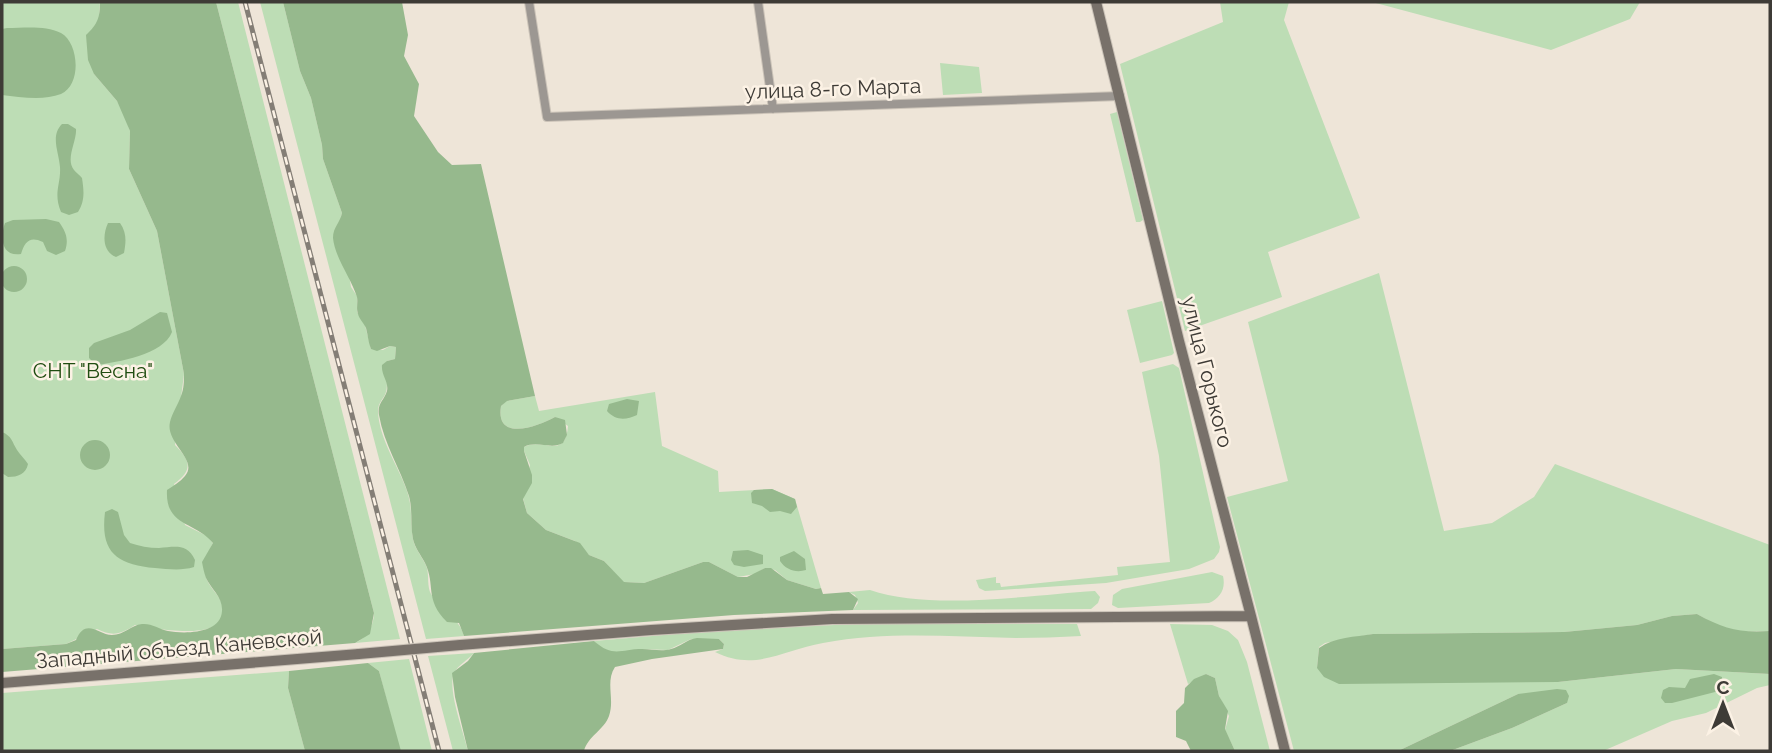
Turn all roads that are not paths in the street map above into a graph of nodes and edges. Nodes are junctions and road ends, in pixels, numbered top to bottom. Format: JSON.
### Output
{"nodes":[{"id":1,"x":529,"y":2,"type":"edge"},
{"id":2,"x":758,"y":2,"type":"edge"},
{"id":3,"x":1096,"y":2,"type":"edge"},
{"id":4,"x":1120,"y":96,"type":"junction"},
{"id":5,"x":773,"y":109,"type":"junction"},
{"id":6,"x":1251,"y":616,"type":"junction"},
{"id":7,"x":2,"y":683,"type":"edge"},
{"id":8,"x":1285,"y":751,"type":"edge"}],
"edges":[{"from":1,"to":5,"type":"street","name":"улица 8-го Марта"},
{"from":2,"to":5,"type":"street"},
{"from":3,"to":4,"type":"main road","name":"улица Горького"},
{"from":4,"to":5,"type":"street","name":"улица 8-го Марта"},
{"from":4,"to":6,"type":"main road","name":"улица Горького"},
{"from":6,"to":7,"type":"main road","name":"Западный объезд Каневской","bridge":true},
{"from":6,"to":8,"type":"main road","name":"улица Горького"}]}
